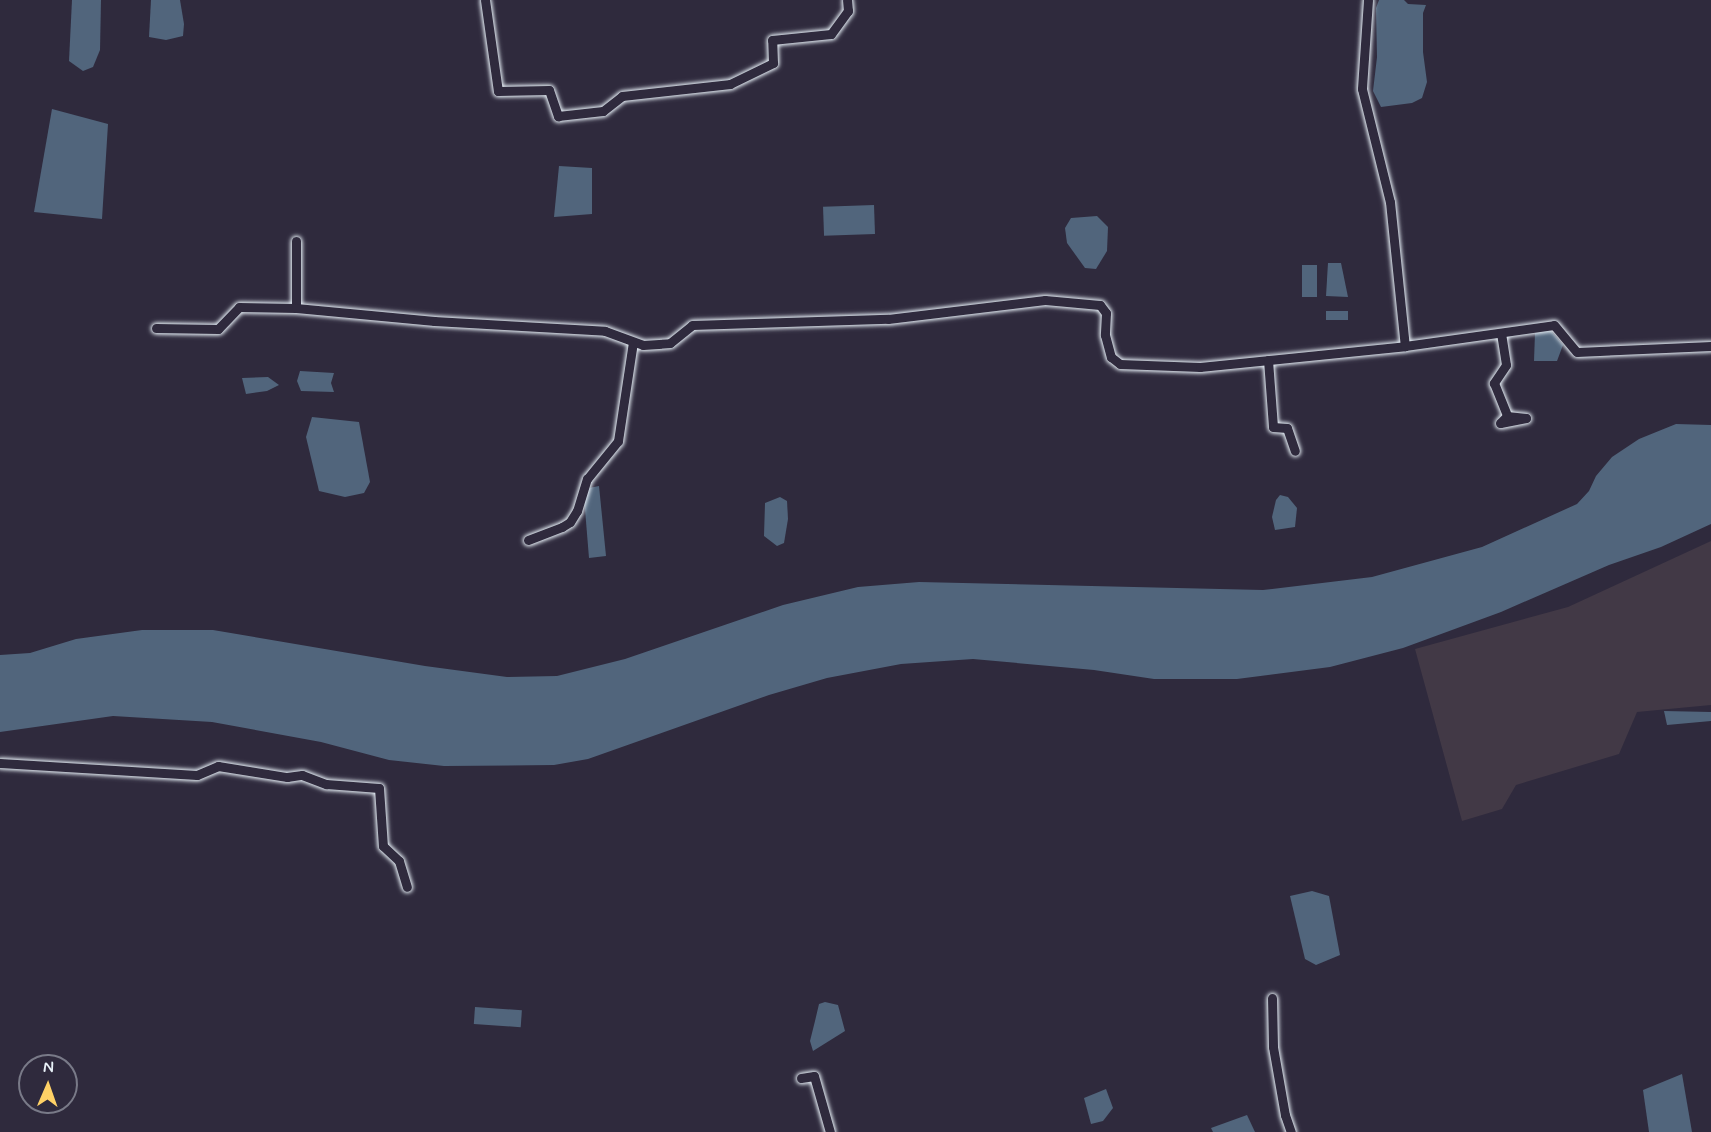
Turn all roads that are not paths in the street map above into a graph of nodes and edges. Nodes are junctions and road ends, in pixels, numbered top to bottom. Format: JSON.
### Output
{"nodes":[{"id":1,"x":485,"y":0,"type":"edge"},
{"id":2,"x":847,"y":0,"type":"edge"},
{"id":3,"x":1368,"y":0,"type":"edge"},
{"id":4,"x":296,"y":241,"type":"dead end"},
{"id":5,"x":296,"y":308,"type":"junction"},
{"id":6,"x":156,"y":328,"type":"dead end"},
{"id":7,"x":1501,"y":333,"type":"junction"},
{"id":8,"x":633,"y":342,"type":"junction"},
{"id":9,"x":1406,"y":346,"type":"junction"},
{"id":10,"x":1711,"y":346,"type":"edge"},
{"id":11,"x":1268,"y":360,"type":"junction"},
{"id":12,"x":1507,"y":416,"type":"dead end"},
{"id":13,"x":1295,"y":451,"type":"dead end"},
{"id":14,"x":528,"y":540,"type":"dead end"},
{"id":15,"x":0,"y":763,"type":"edge"},
{"id":16,"x":407,"y":887,"type":"dead end"},
{"id":17,"x":1272,"y":998,"type":"dead end"},
{"id":18,"x":801,"y":1078,"type":"dead end"},
{"id":19,"x":830,"y":1132,"type":"edge"},
{"id":20,"x":1291,"y":1132,"type":"edge"}],
"edges":[{"from":1,"to":2,"type":"street"},
{"from":3,"to":9,"type":"street"},
{"from":4,"to":5,"type":"street"},
{"from":5,"to":6,"type":"street"},
{"from":5,"to":8,"type":"street"},
{"from":7,"to":9,"type":"street"},
{"from":7,"to":10,"type":"street"},
{"from":7,"to":12,"type":"street"},
{"from":8,"to":11,"type":"street"},
{"from":8,"to":14,"type":"street"},
{"from":9,"to":11,"type":"street"},
{"from":11,"to":13,"type":"street"},
{"from":15,"to":16,"type":"street"},
{"from":17,"to":20,"type":"street"},
{"from":18,"to":19,"type":"street"}]}
